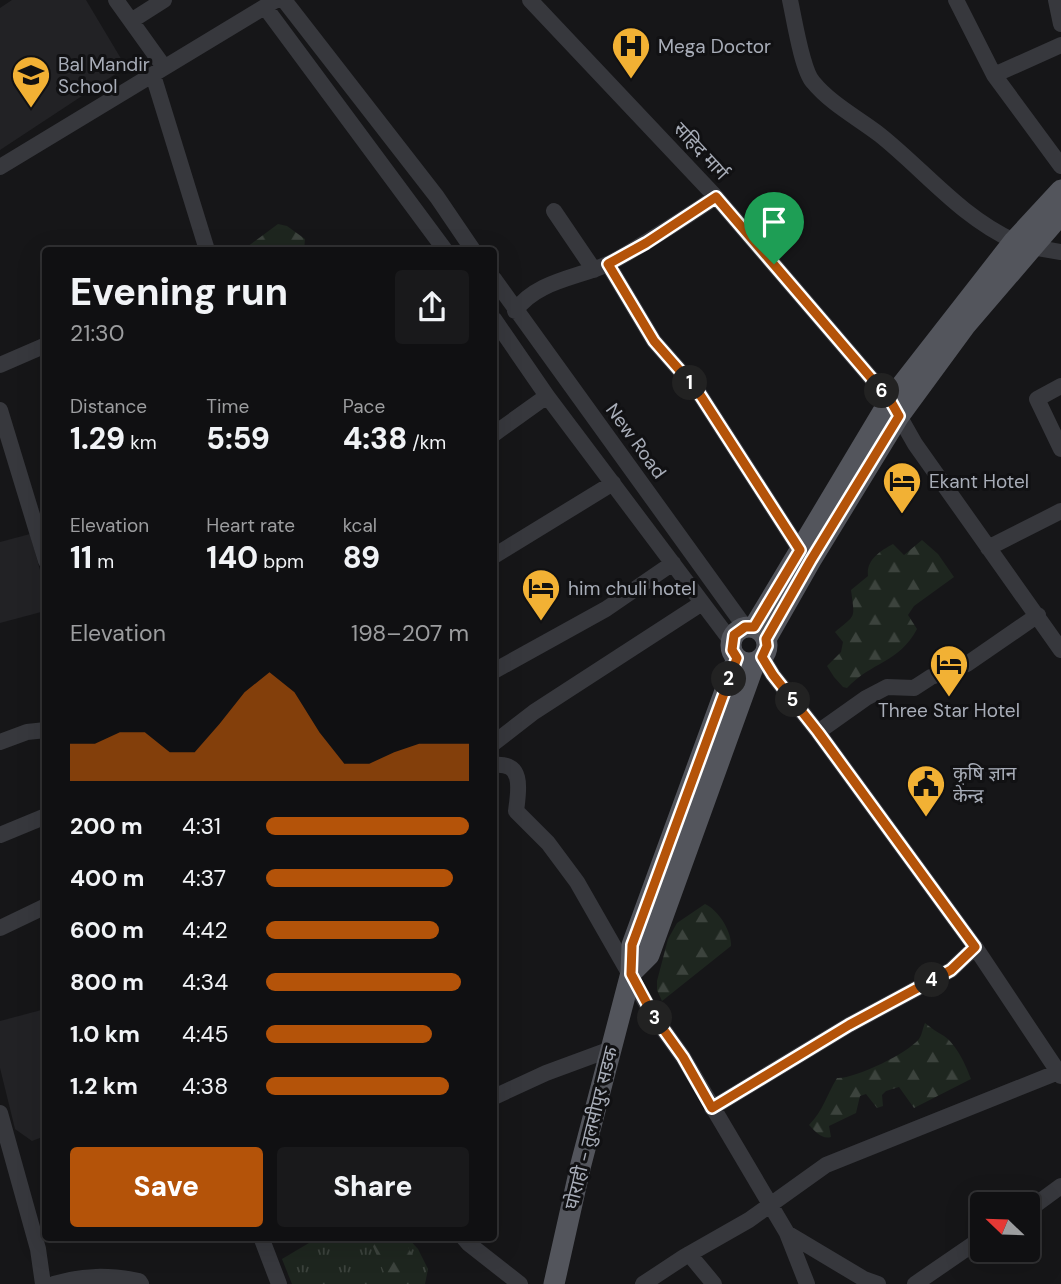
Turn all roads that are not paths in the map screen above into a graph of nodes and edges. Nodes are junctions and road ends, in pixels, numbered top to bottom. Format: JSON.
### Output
{"nodes":[{"id":1,"x":116,"y":0,"type":"edge"},
{"id":2,"x":164,"y":0,"type":"edge"},
{"id":3,"x":284,"y":0,"type":"edge"},
{"id":4,"x":530,"y":0,"type":"edge"},
{"id":5,"x":790,"y":0,"type":"edge"},
{"id":6,"x":956,"y":0,"type":"edge"},
{"id":7,"x":1056,"y":0,"type":"edge"},
{"id":8,"x":270,"y":4,"type":"edge"},
{"id":9,"x":131,"y":21,"type":"junction"},
{"id":10,"x":1061,"y":24,"type":"edge"},
{"id":11,"x":1061,"y":45,"type":"edge"},
{"id":12,"x":158,"y":71,"type":"junction"},
{"id":13,"x":994,"y":75,"type":"junction"},
{"id":14,"x":1061,"y":166,"type":"edge"},
{"id":15,"x":0,"y":167,"type":"edge"},
{"id":16,"x":1061,"y":190,"type":"edge"},
{"id":17,"x":436,"y":197,"type":"junction"},
{"id":18,"x":716,"y":197,"type":"junction"},
{"id":19,"x":417,"y":210,"type":"junction"},
{"id":20,"x":554,"y":211,"type":"dead end"},
{"id":21,"x":1061,"y":214,"type":"edge"},
{"id":22,"x":1023,"y":244,"type":"junction"},
{"id":23,"x":206,"y":247,"type":"edge"},
{"id":24,"x":443,"y":247,"type":"edge"},
{"id":25,"x":471,"y":247,"type":"edge"},
{"id":26,"x":1061,"y":252,"type":"edge"},
{"id":27,"x":601,"y":267,"type":"junction"},
{"id":28,"x":497,"y":284,"type":"edge"},
{"id":29,"x":515,"y":311,"type":"junction"},
{"id":30,"x":497,"y":323,"type":"edge"},
{"id":31,"x":42,"y":347,"type":"edge"},
{"id":32,"x":0,"y":365,"type":"edge"},
{"id":33,"x":1061,"y":386,"type":"edge"},
{"id":34,"x":547,"y":396,"type":"junction"},
{"id":35,"x":894,"y":408,"type":"junction"},
{"id":36,"x":0,"y":410,"type":"edge"},
{"id":37,"x":497,"y":432,"type":"edge"},
{"id":38,"x":1061,"y":449,"type":"edge"},
{"id":39,"x":7,"y":461,"type":"edge"},
{"id":40,"x":613,"y":483,"type":"junction"},
{"id":41,"x":1061,"y":511,"type":"edge"},
{"id":42,"x":988,"y":548,"type":"junction"},
{"id":43,"x":800,"y":550,"type":"junction"},
{"id":44,"x":42,"y":551,"type":"edge"},
{"id":45,"x":497,"y":554,"type":"edge"},
{"id":46,"x":673,"y":564,"type":"junction"},
{"id":47,"x":702,"y":603,"type":"junction"},
{"id":48,"x":1038,"y":615,"type":"junction"},
{"id":49,"x":750,"y":644,"type":"junction"},
{"id":50,"x":1061,"y":650,"type":"edge"},
{"id":51,"x":497,"y":669,"type":"edge"},
{"id":52,"x":42,"y":730,"type":"edge"},
{"id":53,"x":818,"y":732,"type":"junction"},
{"id":54,"x":497,"y":741,"type":"edge"},
{"id":55,"x":0,"y":742,"type":"edge"},
{"id":56,"x":497,"y":765,"type":"edge"},
{"id":57,"x":42,"y":818,"type":"edge"},
{"id":58,"x":0,"y":835,"type":"edge"},
{"id":59,"x":42,"y":908,"type":"edge"},
{"id":60,"x":0,"y":928,"type":"edge"},
{"id":61,"x":975,"y":947,"type":"junction"},
{"id":62,"x":631,"y":974,"type":"junction"},
{"id":63,"x":611,"y":1049,"type":"junction"},
{"id":64,"x":1060,"y":1073,"type":"edge"},
{"id":65,"x":497,"y":1096,"type":"edge"},
{"id":66,"x":712,"y":1108,"type":"junction"},
{"id":67,"x":0,"y":1114,"type":"edge"},
{"id":68,"x":1061,"y":1186,"type":"edge"},
{"id":69,"x":1040,"y":1201,"type":"edge"},
{"id":70,"x":770,"y":1206,"type":"junction"},
{"id":71,"x":787,"y":1233,"type":"junction"},
{"id":72,"x":263,"y":1241,"type":"edge"},
{"id":73,"x":466,"y":1241,"type":"edge"},
{"id":74,"x":970,"y":1246,"type":"edge"},
{"id":75,"x":689,"y":1254,"type":"junction"},
{"id":76,"x":870,"y":1282,"type":"edge"},
{"id":77,"x":43,"y":1284,"type":"edge"},
{"id":78,"x":54,"y":1284,"type":"edge"},
{"id":79,"x":141,"y":1284,"type":"edge"},
{"id":80,"x":279,"y":1284,"type":"edge"},
{"id":81,"x":518,"y":1284,"type":"edge"},
{"id":82,"x":554,"y":1284,"type":"edge"},
{"id":83,"x":643,"y":1284,"type":"edge"},
{"id":84,"x":714,"y":1284,"type":"edge"},
{"id":85,"x":807,"y":1284,"type":"edge"},
{"id":86,"x":915,"y":1284,"type":"edge"}],
"edges":[{"from":1,"to":9,"type":"street"},
{"from":2,"to":9,"type":"street"},
{"from":3,"to":17,"type":"street"},
{"from":4,"to":18,"type":"street","name":"सहिद मार्ग"},
{"from":5,"to":22,"type":"street"},
{"from":6,"to":13,"type":"street"},
{"from":7,"to":10,"type":"street"},
{"from":8,"to":12,"type":"street"},
{"from":8,"to":19,"type":"street"},
{"from":9,"to":12,"type":"street"},
{"from":11,"to":13,"type":"street"},
{"from":12,"to":15,"type":"street"},
{"from":12,"to":23,"type":"street"},
{"from":13,"to":14,"type":"street"},
{"from":16,"to":22,"type":"main road"},
{"from":17,"to":19,"type":"street"},
{"from":17,"to":25,"type":"street"},
{"from":18,"to":27,"type":"street"},
{"from":18,"to":35,"type":"street","name":"सहिद मार्ग"},
{"from":19,"to":24,"type":"street"},
{"from":20,"to":27,"type":"street"},
{"from":21,"to":22,"type":"main road"},
{"from":22,"to":26,"type":"street"},
{"from":22,"to":35,"type":"main road"},
{"from":27,"to":29,"type":"street"},
{"from":27,"to":43,"type":"street"},
{"from":28,"to":29,"type":"street","name":"New Road"},
{"from":29,"to":49,"type":"street","name":"New Road"},
{"from":30,"to":34,"type":"street"},
{"from":31,"to":32,"type":"street"},
{"from":33,"to":38,"type":"street"},
{"from":34,"to":37,"type":"street"},
{"from":34,"to":40,"type":"street"},
{"from":35,"to":42,"type":"street","name":"सहिद मार्ग"},
{"from":35,"to":43,"type":"main road"},
{"from":35,"to":49,"type":"main road"},
{"from":36,"to":39,"type":"street"},
{"from":39,"to":44,"type":"street"},
{"from":40,"to":45,"type":"street"},
{"from":40,"to":46,"type":"street"},
{"from":41,"to":42,"type":"street"},
{"from":42,"to":48,"type":"street","name":"सहिद मार्ग"},
{"from":43,"to":49,"type":"main road"},
{"from":46,"to":47,"type":"street"},
{"from":46,"to":51,"type":"street"},
{"from":47,"to":49,"type":"street"},
{"from":47,"to":54,"type":"street"},
{"from":48,"to":50,"type":"street","name":"सहिद मार्ग"},
{"from":48,"to":53,"type":"street"},
{"from":49,"to":53,"type":"street"},
{"from":49,"to":62,"type":"main road","name":"घोराही - तुलसीपुर सडक"},
{"from":52,"to":55,"type":"street"},
{"from":53,"to":61,"type":"street"},
{"from":56,"to":62,"type":"street"},
{"from":57,"to":58,"type":"street"},
{"from":59,"to":60,"type":"street"},
{"from":61,"to":64,"type":"street"},
{"from":61,"to":66,"type":"street"},
{"from":62,"to":63,"type":"main road","name":"घोराही - तुलसीपुर सडक"},
{"from":62,"to":66,"type":"street"},
{"from":63,"to":65,"type":"street"},
{"from":63,"to":82,"type":"main road","name":"घोराही - तुलसीपुर सडक"},
{"from":64,"to":70,"type":"street"},
{"from":66,"to":70,"type":"street"},
{"from":67,"to":77,"type":"street"},
{"from":68,"to":69,"type":"street"},
{"from":70,"to":71,"type":"street"},
{"from":70,"to":75,"type":"street"},
{"from":71,"to":76,"type":"street"},
{"from":71,"to":85,"type":"street"},
{"from":72,"to":80,"type":"street"},
{"from":73,"to":81,"type":"street"},
{"from":74,"to":86,"type":"street"},
{"from":75,"to":83,"type":"street"},
{"from":75,"to":84,"type":"street"},
{"from":78,"to":79,"type":"street"}]}
